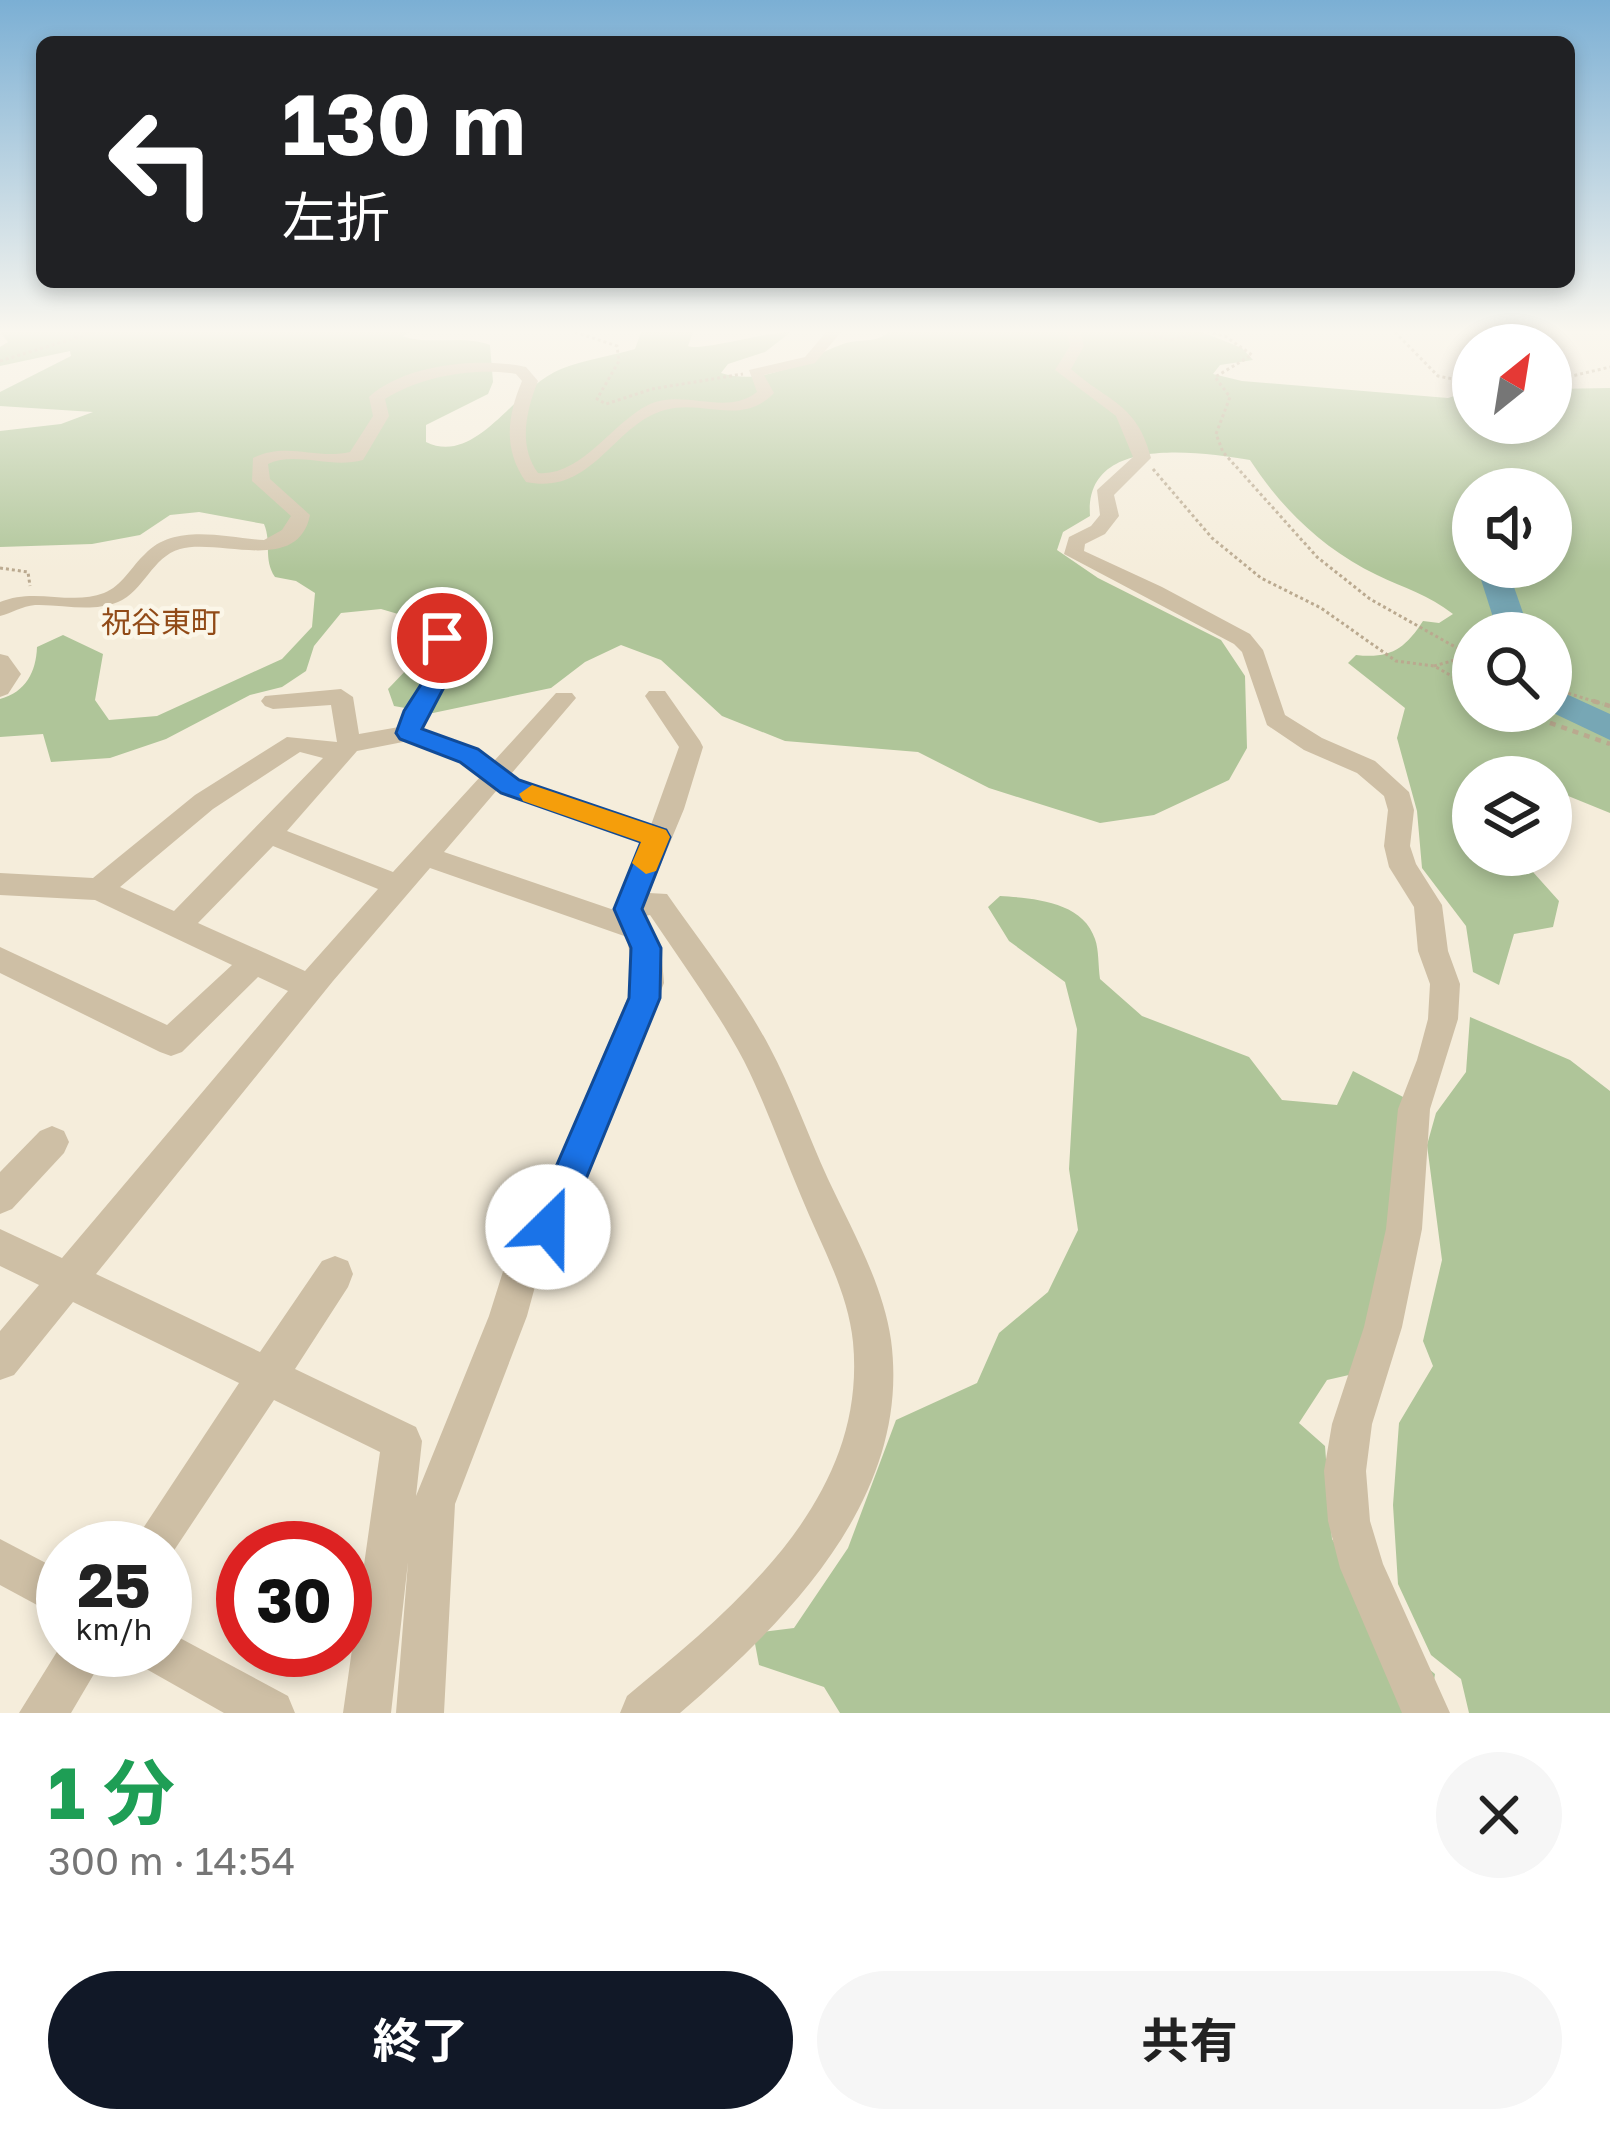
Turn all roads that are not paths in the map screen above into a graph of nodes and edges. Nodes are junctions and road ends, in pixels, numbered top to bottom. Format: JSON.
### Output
{"nodes":[{"id":1,"x":380,"y":412,"type":"edge"},
{"id":2,"x":521,"y":412,"type":"edge"},
{"id":3,"x":649,"y":412,"type":"edge"},
{"id":4,"x":1125,"y":412,"type":"edge"},
{"id":5,"x":0,"y":610,"type":"edge"},
{"id":6,"x":432,"y":634,"type":"dead end"},
{"id":7,"x":0,"y":661,"type":"edge"},
{"id":8,"x":0,"y":689,"type":"edge"},
{"id":9,"x":657,"y":696,"type":"dead end"},
{"id":10,"x":564,"y":698,"type":"dead end"},
{"id":11,"x":273,"y":700,"type":"dead end"},
{"id":12,"x":409,"y":733,"type":"junction"},
{"id":13,"x":345,"y":748,"type":"junction"},
{"id":14,"x":495,"y":777,"type":"junction"},
{"id":15,"x":269,"y":834,"type":"junction"},
{"id":16,"x":657,"y":837,"type":"junction"},
{"id":17,"x":425,"y":856,"type":"junction"},
{"id":18,"x":397,"y":885,"type":"junction"},
{"id":19,"x":2,"y":886,"type":"edge"},
{"id":20,"x":98,"y":889,"type":"junction"},
{"id":21,"x":632,"y":919,"type":"junction"},
{"id":22,"x":178,"y":926,"type":"junction"},
{"id":23,"x":0,"y":959,"type":"edge"},
{"id":24,"x":253,"y":963,"type":"junction"},
{"id":25,"x":311,"y":988,"type":"junction"},
{"id":26,"x":52,"y":1142,"type":"dead end"},
{"id":27,"x":0,"y":1197,"type":"edge"},
{"id":28,"x":0,"y":1246,"type":"edge"},
{"id":29,"x":335,"y":1274,"type":"dead end"},
{"id":30,"x":70,"y":1278,"type":"junction"},
{"id":31,"x":0,"y":1361,"type":"edge"},
{"id":32,"x":266,"y":1375,"type":"junction"},
{"id":33,"x":170,"y":1521,"type":"edge"},
{"id":34,"x":0,"y":1561,"type":"edge"},
{"id":35,"x":36,"y":1582,"type":"edge"},
{"id":36,"x":192,"y":1669,"type":"edge"},
{"id":37,"x":67,"y":1677,"type":"edge"},
{"id":38,"x":43,"y":1713,"type":"edge"},
{"id":39,"x":271,"y":1713,"type":"edge"},
{"id":40,"x":367,"y":1713,"type":"edge"},
{"id":41,"x":420,"y":1713,"type":"edge"},
{"id":42,"x":644,"y":1713,"type":"edge"},
{"id":43,"x":1426,"y":1713,"type":"edge"}],
"edges":[{"from":1,"to":5,"type":"street"},
{"from":2,"to":3,"type":"street"},
{"from":4,"to":43,"type":"street"},
{"from":6,"to":12,"type":"street"},
{"from":7,"to":8,"type":"street"},
{"from":9,"to":16,"type":"street"},
{"from":10,"to":14,"type":"street"},
{"from":11,"to":13,"type":"street"},
{"from":12,"to":13,"type":"street"},
{"from":12,"to":14,"type":"street"},
{"from":13,"to":15,"type":"street"},
{"from":13,"to":20,"type":"street"},
{"from":14,"to":16,"type":"street"},
{"from":14,"to":17,"type":"street"},
{"from":15,"to":18,"type":"street"},
{"from":15,"to":22,"type":"street"},
{"from":16,"to":21,"type":"street"},
{"from":17,"to":18,"type":"street"},
{"from":17,"to":21,"type":"street"},
{"from":18,"to":25,"type":"street"},
{"from":19,"to":20,"type":"street"},
{"from":20,"to":22,"type":"street"},
{"from":21,"to":41,"type":"street"},
{"from":21,"to":42,"type":"street"},
{"from":22,"to":24,"type":"street"},
{"from":23,"to":24,"type":"street"},
{"from":24,"to":25,"type":"street"},
{"from":25,"to":30,"type":"street"},
{"from":26,"to":27,"type":"street"},
{"from":28,"to":30,"type":"street"},
{"from":29,"to":32,"type":"street"},
{"from":30,"to":31,"type":"street"},
{"from":30,"to":32,"type":"street"},
{"from":32,"to":33,"type":"street"},
{"from":32,"to":40,"type":"street"},
{"from":34,"to":35,"type":"street"},
{"from":36,"to":39,"type":"street"},
{"from":37,"to":38,"type":"street"}]}
